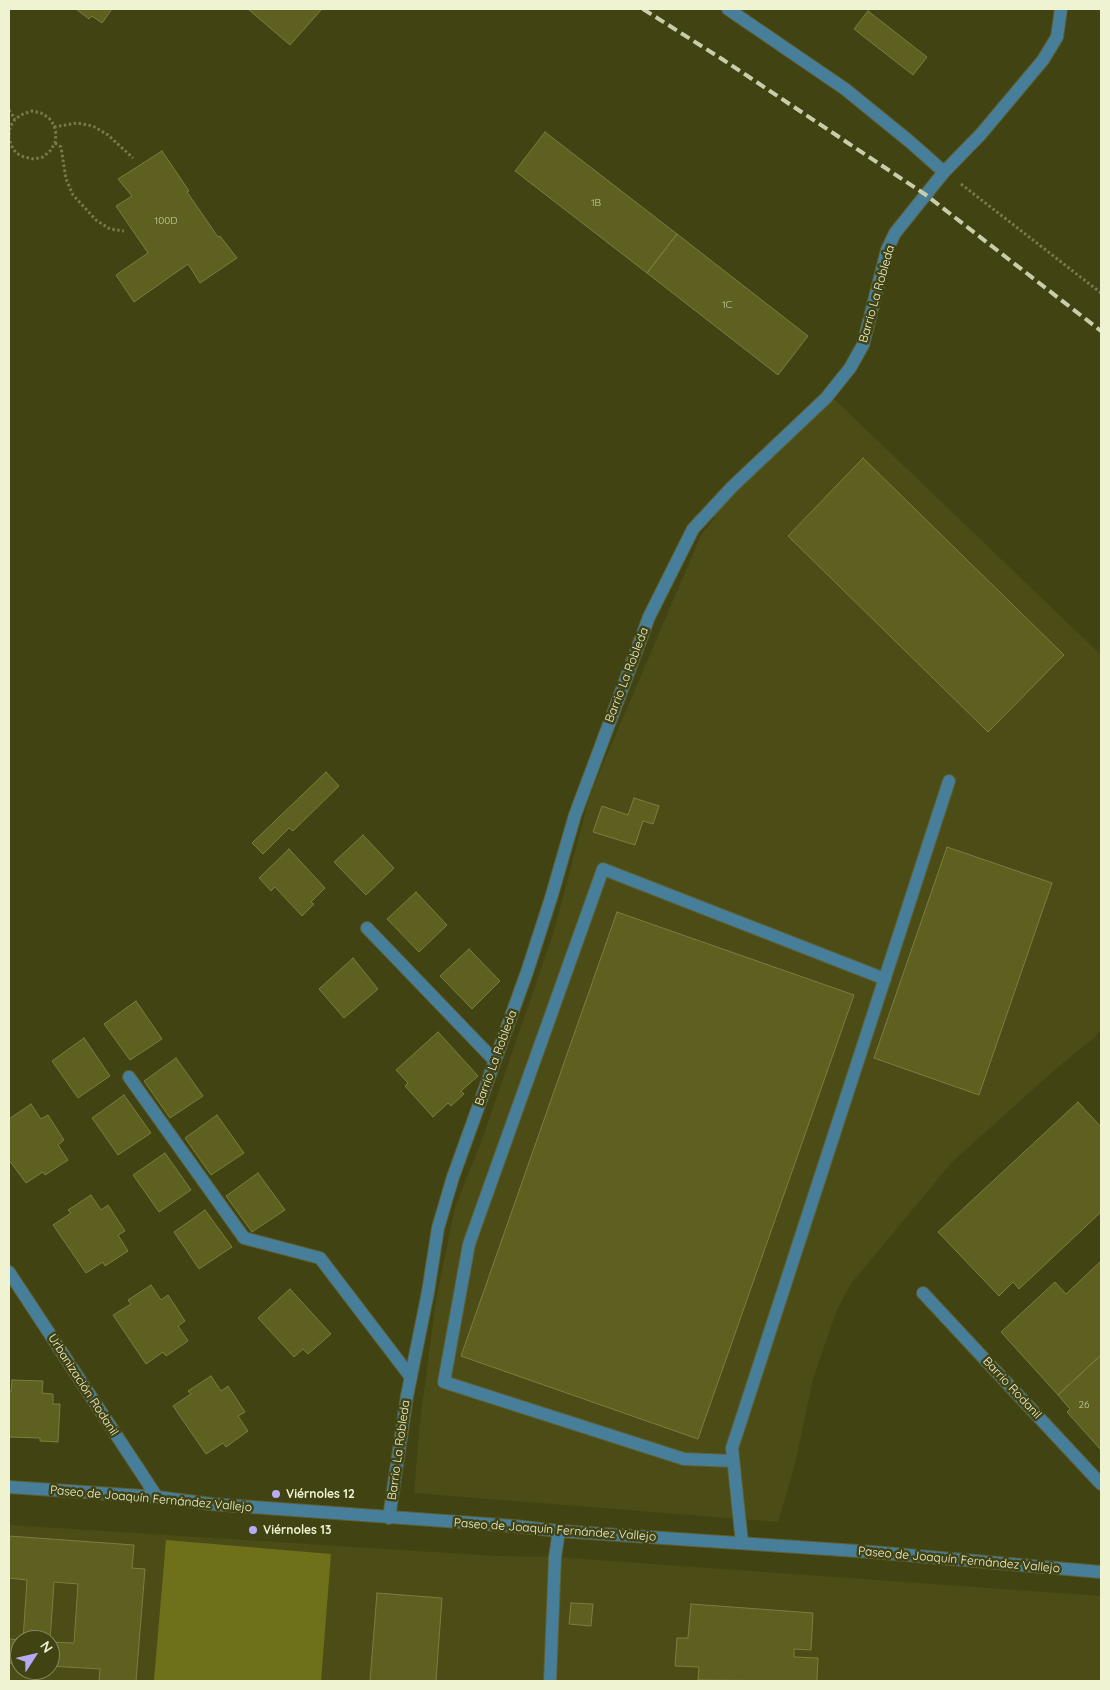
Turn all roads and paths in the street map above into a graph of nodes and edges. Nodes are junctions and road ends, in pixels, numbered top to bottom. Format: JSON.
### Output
{"nodes":[{"id":1,"x":728,"y":9,"type":"edge"},
{"id":2,"x":1061,"y":9,"type":"edge"},
{"id":3,"x":9,"y":110,"type":"edge"},
{"id":4,"x":15,"y":119,"type":"junction"},
{"id":5,"x":54,"y":127,"type":"junction"},
{"id":6,"x":9,"y":136,"type":"edge"},
{"id":7,"x":55,"y":143,"type":"junction"},
{"id":8,"x":133,"y":158,"type":"dead end"},
{"id":9,"x":944,"y":172,"type":"junction"},
{"id":10,"x":124,"y":231,"type":"dead end"},
{"id":11,"x":1101,"y":293,"type":"edge"},
{"id":12,"x":949,"y":781,"type":"dead end"},
{"id":13,"x":366,"y":928,"type":"dead end"},
{"id":14,"x":885,"y":979,"type":"junction"},
{"id":15,"x":495,"y":1060,"type":"junction"},
{"id":16,"x":129,"y":1077,"type":"dead end"},
{"id":17,"x":9,"y":1272,"type":"edge"},
{"id":18,"x":923,"y":1293,"type":"dead end"},
{"id":19,"x":410,"y":1376,"type":"junction"},
{"id":20,"x":734,"y":1461,"type":"junction"},
{"id":21,"x":1101,"y":1484,"type":"edge"},
{"id":22,"x":9,"y":1487,"type":"edge"},
{"id":23,"x":157,"y":1497,"type":"junction"},
{"id":24,"x":389,"y":1518,"type":"junction"},
{"id":25,"x":558,"y":1531,"type":"junction"},
{"id":26,"x":742,"y":1543,"type":"junction"},
{"id":27,"x":1101,"y":1572,"type":"edge"},
{"id":28,"x":550,"y":1681,"type":"edge"}],
"edges":[{"from":1,"to":9,"type":"street"},
{"from":2,"to":9,"type":"street","name":"Barrio La Robleda"},
{"from":3,"to":4,"type":"path"},
{"from":4,"to":5,"type":"path"},
{"from":4,"to":6,"type":"path"},
{"from":5,"to":7,"type":"path"},
{"from":5,"to":8,"type":"path"},
{"from":6,"to":7,"type":"path"},
{"from":7,"to":10,"type":"path"},
{"from":9,"to":11,"type":"path"},
{"from":9,"to":15,"type":"street","name":"Barrio La Robleda"},
{"from":12,"to":14,"type":"street"},
{"from":13,"to":15,"type":"street"},
{"from":14,"to":20,"type":"street"},
{"from":14,"to":20,"type":"street"},
{"from":15,"to":19,"type":"street","name":"Barrio La Robleda"},
{"from":16,"to":19,"type":"street"},
{"from":17,"to":23,"type":"street","name":"Urbanización Rodanil"},
{"from":18,"to":21,"type":"street","name":"Barrio Rodanil"},
{"from":19,"to":24,"type":"street","name":"Barrio La Robleda"},
{"from":20,"to":26,"type":"street"},
{"from":22,"to":23,"type":"street","name":"Paseo de Joaquín Fernández Vallejo"},
{"from":23,"to":24,"type":"street","name":"Paseo de Joaquín Fernández Vallejo"},
{"from":24,"to":25,"type":"street","name":"Paseo de Joaquín Fernández Vallejo"},
{"from":25,"to":26,"type":"street","name":"Paseo de Joaquín Fernández Vallejo"},
{"from":25,"to":28,"type":"street"},
{"from":26,"to":27,"type":"street","name":"Paseo de Joaquín Fernández Vallejo"}]}
